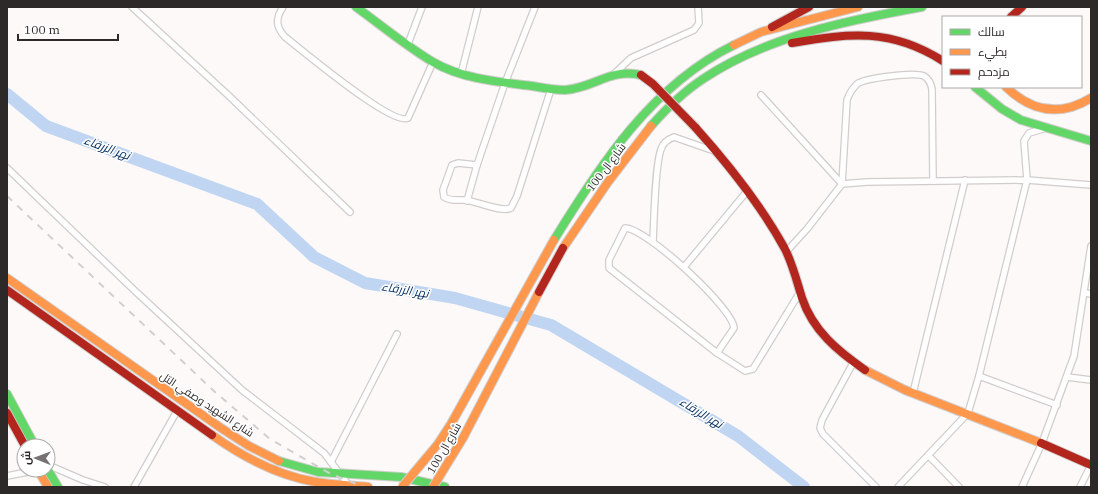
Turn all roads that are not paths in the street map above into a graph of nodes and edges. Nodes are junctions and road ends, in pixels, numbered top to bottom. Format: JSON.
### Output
{"nodes":[{"id":1,"x":132,"y":7,"type":"edge"},
{"id":2,"x":283,"y":7,"type":"edge"},
{"id":3,"x":356,"y":7,"type":"edge"},
{"id":4,"x":422,"y":7,"type":"edge"},
{"id":5,"x":478,"y":7,"type":"edge"},
{"id":6,"x":535,"y":7,"type":"edge"},
{"id":7,"x":698,"y":7,"type":"edge"},
{"id":8,"x":809,"y":7,"type":"edge"},
{"id":9,"x":858,"y":7,"type":"edge"},
{"id":10,"x":922,"y":7,"type":"edge"},
{"id":11,"x":1022,"y":7,"type":"edge"},
{"id":12,"x":1012,"y":16,"type":"edge"},
{"id":13,"x":763,"y":31,"type":"junction"},
{"id":14,"x":408,"y":44,"type":"junction"},
{"id":15,"x":772,"y":45,"type":"junction"},
{"id":16,"x":942,"y":59,"type":"edge"},
{"id":17,"x":433,"y":62,"type":"junction"},
{"id":18,"x":461,"y":74,"type":"junction"},
{"id":19,"x":614,"y":74,"type":"junction"},
{"id":20,"x":505,"y":83,"type":"junction"},
{"id":21,"x":976,"y":88,"type":"edge"},
{"id":22,"x":1007,"y":88,"type":"edge"},
{"id":23,"x":551,"y":90,"type":"junction"},
{"id":24,"x":761,"y":95,"type":"dead end"},
{"id":25,"x":1091,"y":98,"type":"edge"},
{"id":26,"x":1046,"y":128,"type":"junction"},
{"id":27,"x":1091,"y":141,"type":"edge"},
{"id":28,"x":717,"y":152,"type":"junction"},
{"id":29,"x":477,"y":165,"type":"junction"},
{"id":30,"x":7,"y":168,"type":"edge"},
{"id":31,"x":965,"y":180,"type":"junction"},
{"id":32,"x":1027,"y":180,"type":"junction"},
{"id":33,"x":933,"y":181,"type":"junction"},
{"id":34,"x":842,"y":184,"type":"junction"},
{"id":35,"x":1091,"y":185,"type":"edge"},
{"id":36,"x":748,"y":190,"type":"junction"},
{"id":37,"x":467,"y":201,"type":"junction"},
{"id":38,"x":350,"y":212,"type":"dead end"},
{"id":39,"x":653,"y":241,"type":"junction"},
{"id":40,"x":1091,"y":246,"type":"edge"},
{"id":41,"x":786,"y":252,"type":"junction"},
{"id":42,"x":684,"y":267,"type":"junction"},
{"id":43,"x":7,"y":278,"type":"edge"},
{"id":44,"x":7,"y":291,"type":"edge"},
{"id":45,"x":800,"y":292,"type":"junction"},
{"id":46,"x":1088,"y":293,"type":"edge"},
{"id":47,"x":397,"y":334,"type":"dead end"},
{"id":48,"x":717,"y":353,"type":"junction"},
{"id":49,"x":853,"y":363,"type":"junction"},
{"id":50,"x":980,"y":376,"type":"junction"},
{"id":51,"x":1067,"y":377,"type":"junction"},
{"id":52,"x":1091,"y":380,"type":"edge"},
{"id":53,"x":913,"y":393,"type":"junction"},
{"id":54,"x":7,"y":394,"type":"edge"},
{"id":55,"x":1057,"y":405,"type":"junction"},
{"id":56,"x":177,"y":411,"type":"junction"},
{"id":57,"x":7,"y":413,"type":"edge"},
{"id":58,"x":968,"y":413,"type":"junction"},
{"id":59,"x":21,"y":438,"type":"edge"},
{"id":60,"x":31,"y":438,"type":"edge"},
{"id":61,"x":1042,"y":443,"type":"junction"},
{"id":62,"x":929,"y":456,"type":"junction"},
{"id":63,"x":331,"y":462,"type":"junction"},
{"id":64,"x":1091,"y":465,"type":"edge"},
{"id":65,"x":56,"y":468,"type":"edge"},
{"id":66,"x":342,"y":475,"type":"junction"},
{"id":67,"x":43,"y":478,"type":"edge"},
{"id":68,"x":53,"y":478,"type":"edge"},
{"id":69,"x":350,"y":486,"type":"edge"},
{"id":70,"x":48,"y":487,"type":"edge"},
{"id":71,"x":58,"y":487,"type":"edge"},
{"id":72,"x":105,"y":487,"type":"edge"},
{"id":73,"x":134,"y":487,"type":"edge"},
{"id":74,"x":368,"y":487,"type":"edge"},
{"id":75,"x":402,"y":487,"type":"edge"},
{"id":76,"x":433,"y":487,"type":"edge"},
{"id":77,"x":445,"y":487,"type":"edge"},
{"id":78,"x":876,"y":487,"type":"edge"},
{"id":79,"x":898,"y":487,"type":"edge"},
{"id":80,"x":960,"y":487,"type":"edge"},
{"id":81,"x":1022,"y":487,"type":"edge"},
{"id":82,"x":1080,"y":487,"type":"edge"}],
"edges":[{"from":1,"to":38,"type":"street"},
{"from":2,"to":17,"type":"street"},
{"from":3,"to":14,"type":"main road"},
{"from":4,"to":14,"type":"street"},
{"from":5,"to":18,"type":"street"},
{"from":6,"to":20,"type":"street"},
{"from":7,"to":19,"type":"street"},
{"from":8,"to":13,"type":"main road"},
{"from":9,"to":13,"type":"main road","name":"شارع ال 100"},
{"from":10,"to":15,"type":"main road","name":"شارع ال 100"},
{"from":11,"to":12,"type":"main road"},
{"from":13,"to":75,"type":"main road","name":"شارع ال 100","bridge":true},
{"from":14,"to":17,"type":"main road"},
{"from":15,"to":16,"type":"main road"},
{"from":15,"to":76,"type":"main road","name":"شارع ال 100","bridge":true},
{"from":17,"to":18,"type":"main road"},
{"from":18,"to":20,"type":"main road"},
{"from":19,"to":23,"type":"main road"},
{"from":19,"to":28,"type":"main road","bridge":true},
{"from":20,"to":23,"type":"main road"},
{"from":20,"to":29,"type":"street"},
{"from":21,"to":26,"type":"main road"},
{"from":22,"to":25,"type":"main road"},
{"from":23,"to":37,"type":"street"},
{"from":24,"to":34,"type":"street"},
{"from":26,"to":27,"type":"main road"},
{"from":26,"to":32,"type":"street"},
{"from":28,"to":36,"type":"main road"},
{"from":28,"to":39,"type":"street"},
{"from":29,"to":37,"type":"street"},
{"from":29,"to":37,"type":"street"},
{"from":30,"to":63,"type":"street"},
{"from":31,"to":32,"type":"street"},
{"from":31,"to":33,"type":"street"},
{"from":31,"to":53,"type":"street"},
{"from":32,"to":35,"type":"street"},
{"from":32,"to":50,"type":"street"},
{"from":33,"to":34,"type":"street"},
{"from":33,"to":34,"type":"street"},
{"from":34,"to":41,"type":"street"},
{"from":36,"to":41,"type":"main road"},
{"from":36,"to":42,"type":"street"},
{"from":39,"to":42,"type":"street"},
{"from":39,"to":48,"type":"street"},
{"from":40,"to":46,"type":"street"},
{"from":41,"to":45,"type":"main road"},
{"from":42,"to":48,"type":"street"},
{"from":43,"to":66,"type":"main road","name":"شارع الشهيد وصفي التل"},
{"from":44,"to":56,"type":"main road","name":"شارع الشهيد وصفي التل"},
{"from":45,"to":48,"type":"street"},
{"from":45,"to":49,"type":"main road"},
{"from":46,"to":51,"type":"street"},
{"from":47,"to":63,"type":"street"},
{"from":49,"to":53,"type":"main road"},
{"from":49,"to":78,"type":"street"},
{"from":50,"to":55,"type":"street"},
{"from":50,"to":58,"type":"street"},
{"from":51,"to":52,"type":"street"},
{"from":51,"to":55,"type":"street"},
{"from":53,"to":58,"type":"main road"},
{"from":54,"to":60,"type":"main road"},
{"from":55,"to":61,"type":"street"},
{"from":56,"to":69,"type":"main road","name":"شارع الشهيد وصفي التل"},
{"from":56,"to":73,"type":"street"},
{"from":57,"to":59,"type":"main road"},
{"from":58,"to":61,"type":"main road"},
{"from":58,"to":62,"type":"street"},
{"from":61,"to":64,"type":"main road"},
{"from":61,"to":81,"type":"street"},
{"from":62,"to":79,"type":"street"},
{"from":62,"to":80,"type":"street"},
{"from":63,"to":66,"type":"street"},
{"from":64,"to":82,"type":"street"},
{"from":65,"to":72,"type":"street"},
{"from":66,"to":69,"type":"street"},
{"from":66,"to":77,"type":"main road","name":"شارع الشهيد وصفي التل"},
{"from":67,"to":70,"type":"main road"},
{"from":68,"to":71,"type":"main road"},
{"from":69,"to":74,"type":"main road","name":"شارع الشهيد وصفي التل"}]}
